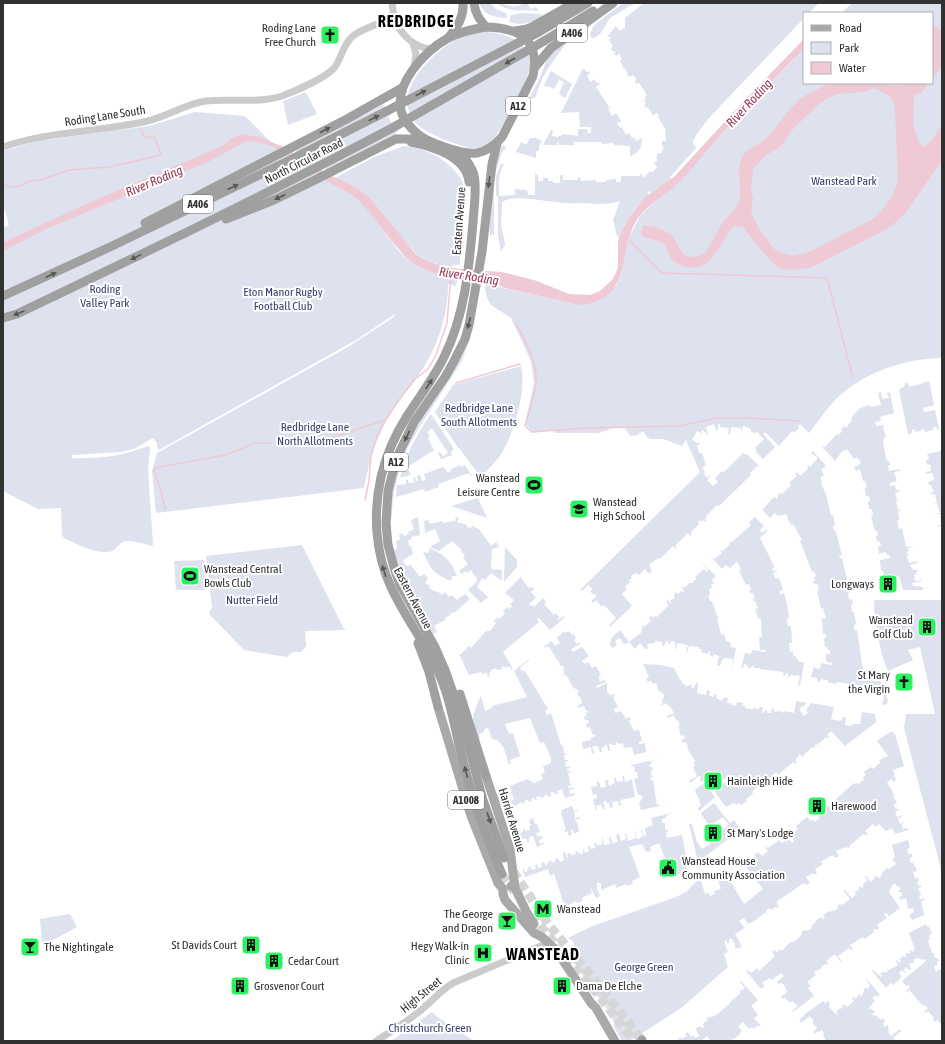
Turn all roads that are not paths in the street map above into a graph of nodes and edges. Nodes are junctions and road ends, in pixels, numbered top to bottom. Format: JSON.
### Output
{"nodes":[{"id":1,"x":392,"y":3,"type":"edge"},
{"id":2,"x":463,"y":3,"type":"edge"},
{"id":3,"x":474,"y":3,"type":"edge"},
{"id":4,"x":574,"y":3,"type":"edge"},
{"id":5,"x":588,"y":3,"type":"edge"},
{"id":6,"x":604,"y":3,"type":"edge"},
{"id":7,"x":613,"y":3,"type":"edge"},
{"id":8,"x":395,"y":18,"type":"junction"},
{"id":9,"x":486,"y":27,"type":"junction"},
{"id":10,"x":514,"y":31,"type":"junction"},
{"id":11,"x":449,"y":38,"type":"junction"},
{"id":12,"x":413,"y":43,"type":"junction"},
{"id":13,"x":434,"y":49,"type":"junction"},
{"id":14,"x":414,"y":67,"type":"junction"},
{"id":15,"x":535,"y":67,"type":"junction"},
{"id":16,"x":402,"y":88,"type":"junction"},
{"id":17,"x":425,"y":138,"type":"junction"},
{"id":18,"x":497,"y":144,"type":"junction"},
{"id":19,"x":3,"y":147,"type":"edge"},
{"id":20,"x":460,"y":152,"type":"junction"},
{"id":21,"x":370,"y":153,"type":"junction"},
{"id":22,"x":171,"y":240,"type":"junction"},
{"id":23,"x":110,"y":248,"type":"junction"},
{"id":24,"x":470,"y":253,"type":"junction"},
{"id":25,"x":3,"y":296,"type":"edge"},
{"id":26,"x":3,"y":318,"type":"edge"},
{"id":27,"x":401,"y":606,"type":"junction"},
{"id":28,"x":435,"y":647,"type":"junction"},
{"id":29,"x":438,"y":707,"type":"joint"},
{"id":30,"x":486,"y":776,"type":"joint"},
{"id":31,"x":504,"y":858,"type":"dead end"},
{"id":32,"x":502,"y":874,"type":"tunnel mouth"},
{"id":33,"x":509,"y":888,"type":"junction"},
{"id":34,"x":519,"y":899,"type":"junction"},
{"id":35,"x":510,"y":904,"type":"junction"},
{"id":36,"x":545,"y":940,"type":"junction"},
{"id":37,"x":376,"y":1041,"type":"edge"},
{"id":38,"x":615,"y":1041,"type":"edge"}],
"edges":[{"from":1,"to":8,"type":"street"},
{"from":2,"to":11,"type":"highway","number":"A12"},
{"from":3,"to":9,"type":"highway"},
{"from":4,"to":10,"type":"highway","number":"A406"},
{"from":23,"to":5,"type":"highway","name":"North Circular Road","number":"A406","one_way":true,"bridge":true},
{"from":6,"to":22,"type":"highway","name":"North Circular Road","number":"A406","one_way":true,"bridge":true},
{"from":7,"to":15,"type":"highway","number":"A406"},
{"from":8,"to":12,"type":"street"},
{"from":8,"to":19,"type":"street","name":"Roding Lane South"},
{"from":9,"to":10,"type":"highway","number":"A12"},
{"from":9,"to":11,"type":"highway","number":"A12"},
{"from":10,"to":15,"type":"highway","number":"A12"},
{"from":11,"to":13,"type":"highway","number":"A12"},
{"from":12,"to":13,"type":"street"},
{"from":12,"to":14,"type":"street"},
{"from":13,"to":14,"type":"highway","number":"A12"},
{"from":14,"to":16,"type":"highway","number":"A12"},
{"from":15,"to":18,"type":"highway","number":"A12"},
{"from":16,"to":17,"type":"highway","number":"A12"},
{"from":23,"to":16,"type":"highway","number":"A406","one_way":true},
{"from":17,"to":20,"type":"highway","number":"A12"},
{"from":17,"to":21,"type":"highway","number":"A406"},
{"from":18,"to":20,"type":"highway","number":"A12"},
{"from":18,"to":28,"type":"highway","name":"Eastern Avenue","number":"A12","one_way":true},
{"from":20,"to":24,"type":"highway","name":"Eastern Avenue","number":"A12"},
{"from":21,"to":22,"type":"highway","number":"A406","one_way":true},
{"from":21,"to":24,"type":"highway","number":"A406"},
{"from":22,"to":26,"type":"highway","name":"North Circular Road","number":"A406","one_way":true},
{"from":25,"to":23,"type":"highway","name":"North Circular Road","number":"A406","one_way":true},
{"from":27,"to":24,"type":"highway","name":"Eastern Avenue","number":"A12","one_way":true},
{"from":27,"to":29,"type":"highway","number":"A12"},
{"from":32,"to":27,"type":"highway","name":"Eastern Avenue","number":"A12","one_way":true},
{"from":28,"to":30,"type":"highway","number":"A12"},
{"from":28,"to":31,"type":"highway","name":"Eastern Avenue","number":"A12","one_way":true},
{"from":29,"to":33,"type":"main road","number":"A1008"},
{"from":30,"to":33,"type":"main road","name":"Harrier Avenue","number":"A1008"},
{"from":33,"to":34,"type":"main road"},
{"from":33,"to":35,"type":"main road"},
{"from":34,"to":35,"type":"main road"},
{"from":34,"to":36,"type":"main road"},
{"from":35,"to":36,"type":"main road"},
{"from":36,"to":37,"type":"street","name":"High Street"},
{"from":36,"to":38,"type":"main road"}]}
